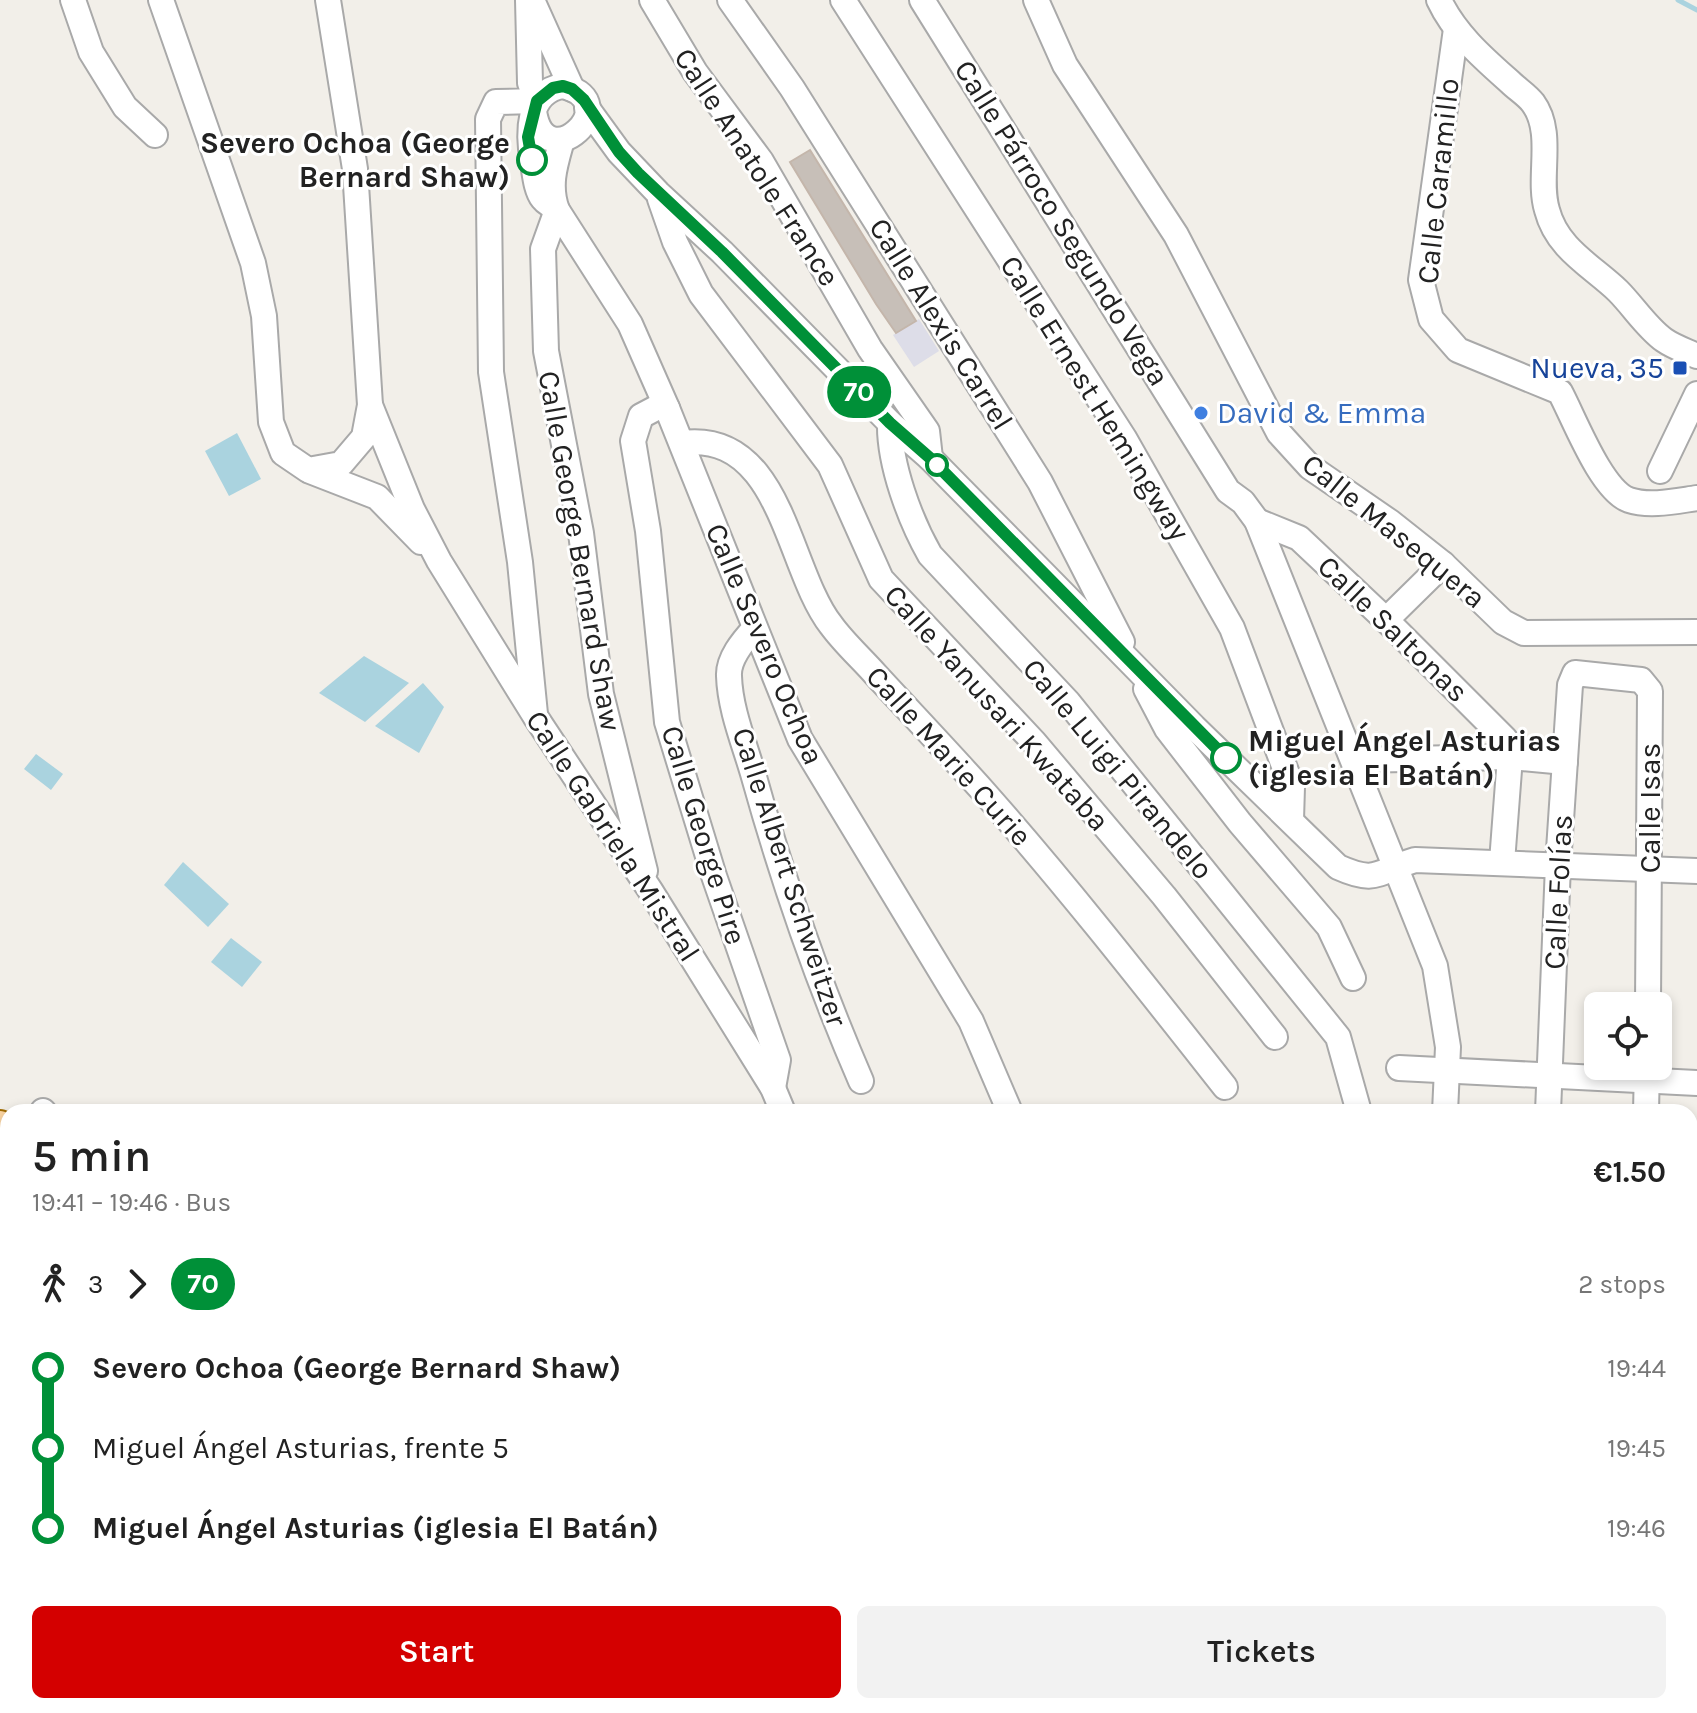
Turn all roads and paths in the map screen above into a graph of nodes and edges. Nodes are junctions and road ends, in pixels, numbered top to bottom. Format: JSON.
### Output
{"nodes":[{"id":1,"x":73,"y":0,"type":"edge"},
{"id":2,"x":161,"y":0,"type":"edge"},
{"id":3,"x":178,"y":0,"type":"edge"},
{"id":4,"x":328,"y":0,"type":"edge"},
{"id":5,"x":530,"y":0,"type":"edge"},
{"id":6,"x":652,"y":0,"type":"edge"},
{"id":7,"x":730,"y":0,"type":"edge"},
{"id":8,"x":843,"y":0,"type":"edge"},
{"id":9,"x":922,"y":0,"type":"edge"},
{"id":10,"x":1036,"y":0,"type":"edge"},
{"id":11,"x":1439,"y":0,"type":"edge"},
{"id":12,"x":1456,"y":29,"type":"junction"},
{"id":13,"x":172,"y":30,"type":"junction"},
{"id":14,"x":580,"y":98,"type":"junction"},
{"id":15,"x":536,"y":106,"type":"junction"},
{"id":16,"x":155,"y":135,"type":"dead end"},
{"id":17,"x":566,"y":139,"type":"junction"},
{"id":18,"x":619,"y":152,"type":"junction"},
{"id":19,"x":658,"y":193,"type":"junction"},
{"id":20,"x":557,"y":210,"type":"junction"},
{"id":21,"x":1697,"y":356,"type":"edge"},
{"id":22,"x":1697,"y":394,"type":"edge"},
{"id":23,"x":370,"y":405,"type":"junction"},
{"id":24,"x":667,"y":408,"type":"junction"},
{"id":25,"x":890,"y":423,"type":"junction"},
{"id":26,"x":682,"y":443,"type":"junction"},
{"id":27,"x":930,"y":458,"type":"junction"},
{"id":28,"x":308,"y":470,"type":"junction"},
{"id":29,"x":1660,"y":471,"type":"dead end"},
{"id":30,"x":1697,"y":498,"type":"edge"},
{"id":31,"x":1257,"y":521,"type":"junction"},
{"id":32,"x":439,"y":561,"type":"junction"},
{"id":33,"x":1443,"y":564,"type":"junction"},
{"id":34,"x":1386,"y":620,"type":"junction"},
{"id":35,"x":754,"y":629,"type":"junction"},
{"id":36,"x":1697,"y":632,"type":"edge"},
{"id":37,"x":1131,"y":660,"type":"junction"},
{"id":38,"x":1575,"y":673,"type":"joint"},
{"id":39,"x":535,"y":716,"type":"junction"},
{"id":40,"x":1510,"y":757,"type":"junction"},
{"id":41,"x":1354,"y":760,"type":"junction"},
{"id":42,"x":1565,"y":762,"type":"junction"},
{"id":43,"x":1291,"y":820,"type":"junction"},
{"id":44,"x":1502,"y":862,"type":"junction"},
{"id":45,"x":1558,"y":865,"type":"junction"},
{"id":46,"x":1393,"y":867,"type":"junction"},
{"id":47,"x":1651,"y":869,"type":"junction"},
{"id":48,"x":1697,"y":871,"type":"edge"},
{"id":49,"x":650,"y":890,"type":"junction"},
{"id":50,"x":1353,"y":978,"type":"dead end"},
{"id":51,"x":1648,"y":992,"type":"edge"},
{"id":52,"x":1275,"y":1037,"type":"dead end"},
{"id":53,"x":1399,"y":1068,"type":"dead end"},
{"id":54,"x":1447,"y":1072,"type":"junction"},
{"id":55,"x":1584,"y":1076,"type":"edge"},
{"id":56,"x":1549,"y":1077,"type":"junction"},
{"id":57,"x":1672,"y":1079,"type":"edge"},
{"id":58,"x":1646,"y":1080,"type":"edge"},
{"id":59,"x":861,"y":1081,"type":"dead end"},
{"id":60,"x":1697,"y":1083,"type":"edge"},
{"id":61,"x":1225,"y":1087,"type":"dead end"},
{"id":62,"x":773,"y":1088,"type":"junction"},
{"id":63,"x":780,"y":1104,"type":"edge"},
{"id":64,"x":1007,"y":1104,"type":"edge"},
{"id":65,"x":1357,"y":1104,"type":"edge"},
{"id":66,"x":1445,"y":1104,"type":"edge"},
{"id":67,"x":1548,"y":1104,"type":"edge"},
{"id":68,"x":1646,"y":1104,"type":"edge"}],
"edges":[{"from":1,"to":16,"type":"street"},
{"from":2,"to":13,"type":"street"},
{"from":3,"to":13,"type":"street"},
{"from":4,"to":23,"type":"street"},
{"from":5,"to":14,"type":"street"},
{"from":5,"to":15,"type":"street"},
{"from":6,"to":27,"type":"street","name":"Calle Anatole France"},
{"from":7,"to":37,"type":"street","name":"Calle Alexis Carrel"},
{"from":8,"to":43,"type":"street","name":"Calle Ernest Hemingway"},
{"from":9,"to":31,"type":"street","name":"Calle Párroco Segundo Vega"},
{"from":10,"to":33,"type":"street","name":"Calle Masequera"},
{"from":11,"to":12,"type":"street"},
{"from":12,"to":21,"type":"street"},
{"from":12,"to":30,"type":"street","name":"Calle Caramillo"},
{"from":13,"to":28,"type":"street"},
{"from":14,"to":15,"type":"street"},
{"from":14,"to":17,"type":"street"},
{"from":14,"to":18,"type":"street"},
{"from":15,"to":17,"type":"street"},
{"from":15,"to":20,"type":"street","name":"Calle Severo Ochoa"},
{"from":15,"to":39,"type":"street"},
{"from":17,"to":18,"type":"street"},
{"from":17,"to":20,"type":"street"},
{"from":18,"to":19,"type":"street"},
{"from":19,"to":25,"type":"street"},
{"from":19,"to":52,"type":"street","name":"Calle Yanusari Kwataba"},
{"from":20,"to":24,"type":"street","name":"Calle Severo Ochoa"},
{"from":20,"to":49,"type":"street","name":"Calle George Bernard Shaw"},
{"from":22,"to":29,"type":"street"},
{"from":23,"to":28,"type":"street"},
{"from":23,"to":32,"type":"street","name":"Calle Gabriela Mistral"},
{"from":24,"to":26,"type":"street","name":"Calle Severo Ochoa"},
{"from":24,"to":62,"type":"street","name":"Calle George Pire"},
{"from":25,"to":27,"type":"street"},
{"from":25,"to":65,"type":"street","name":"Calle Luigi Pirandelo"},
{"from":26,"to":35,"type":"street","name":"Calle Severo Ochoa"},
{"from":26,"to":61,"type":"street","name":"Calle Marie Curie"},
{"from":27,"to":37,"type":"street"},
{"from":28,"to":32,"type":"street","name":"Calle Gabriela Mistral"},
{"from":31,"to":34,"type":"street","name":"Calle Saltonas"},
{"from":31,"to":41,"type":"street","name":"Calle Párroco Segundo Vega"},
{"from":32,"to":39,"type":"street","name":"Calle Gabriela Mistral"},
{"from":33,"to":34,"type":"street"},
{"from":33,"to":36,"type":"street","name":"Calle Masequera"},
{"from":34,"to":40,"type":"street","name":"Calle Saltonas"},
{"from":35,"to":59,"type":"street","name":"Calle Albert Schweitzer"},
{"from":35,"to":64,"type":"street","name":"Calle Severo Ochoa"},
{"from":37,"to":43,"type":"street"},
{"from":37,"to":50,"type":"street","name":"Calle Alexis Carrel"},
{"from":38,"to":42,"type":"street","name":"Calle Folías"},
{"from":38,"to":47,"type":"street","name":"Calle Isas"},
{"from":39,"to":49,"type":"street","name":"Calle Gabriela Mistral"},
{"from":40,"to":41,"type":"street"},
{"from":40,"to":42,"type":"street"},
{"from":40,"to":44,"type":"street"},
{"from":41,"to":46,"type":"street","name":"Calle Párroco Segundo Vega"},
{"from":42,"to":45,"type":"street","name":"Calle Folías"},
{"from":43,"to":46,"type":"street"},
{"from":44,"to":45,"type":"street"},
{"from":44,"to":46,"type":"street"},
{"from":45,"to":47,"type":"street"},
{"from":45,"to":56,"type":"street","name":"Calle Folías"},
{"from":46,"to":54,"type":"street","name":"Calle Párroco Segundo Vega"},
{"from":47,"to":48,"type":"street"},
{"from":47,"to":51,"type":"street","name":"Calle Isas"},
{"from":49,"to":62,"type":"street","name":"Calle Gabriela Mistral"},
{"from":53,"to":54,"type":"street"},
{"from":54,"to":56,"type":"street"},
{"from":54,"to":66,"type":"street","name":"Calle Párroco Segundo Vega"},
{"from":55,"to":56,"type":"street"},
{"from":56,"to":67,"type":"street","name":"Calle Folías"},
{"from":57,"to":60,"type":"street"},
{"from":58,"to":68,"type":"street"},
{"from":62,"to":63,"type":"street","name":"Calle Gabriela Mistral"}]}
